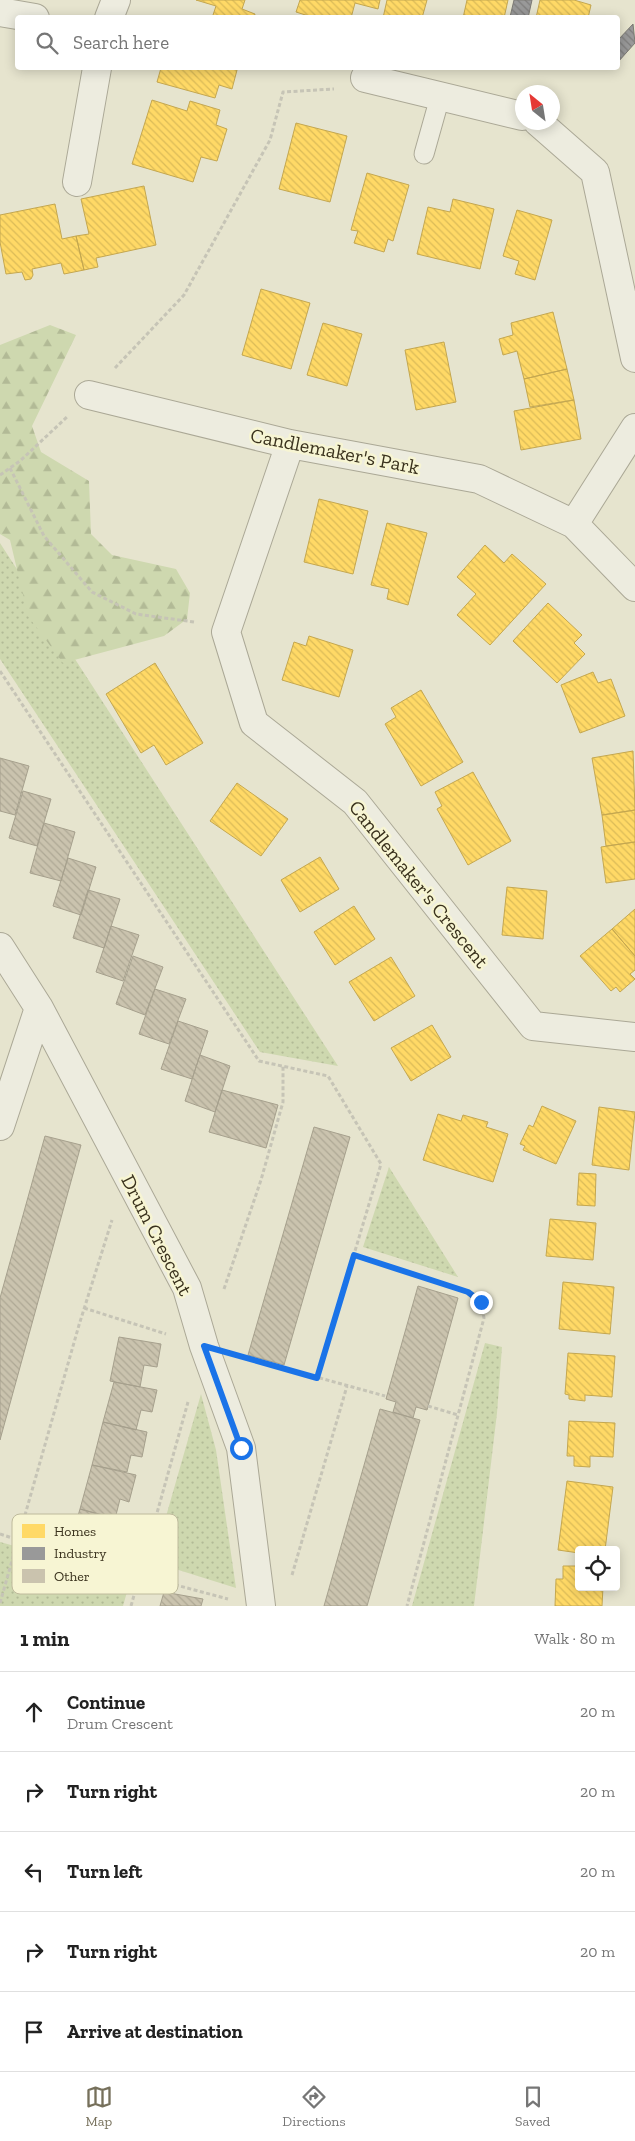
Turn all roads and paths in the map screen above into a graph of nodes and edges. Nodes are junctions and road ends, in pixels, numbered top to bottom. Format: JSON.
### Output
{"nodes":[{"id":1,"x":116,"y":0,"type":"edge"},
{"id":2,"x":0,"y":12,"type":"edge"},
{"id":3,"x":18,"y":15,"type":"edge"},
{"id":4,"x":110,"y":15,"type":"edge"},
{"id":5,"x":97,"y":70,"type":"edge"},
{"id":6,"x":365,"y":78,"type":"joint"},
{"id":7,"x":440,"y":97,"type":"junction"},
{"id":8,"x":515,"y":114,"type":"edge"},
{"id":9,"x":547,"y":130,"type":"edge"},
{"id":10,"x":424,"y":154,"type":"dead end"},
{"id":11,"x":77,"y":182,"type":"dead end"},
{"id":12,"x":635,"y":358,"type":"edge"},
{"id":13,"x":89,"y":395,"type":"junction"},
{"id":14,"x":635,"y":428,"type":"edge"},
{"id":15,"x":290,"y":444,"type":"junction"},
{"id":16,"x":10,"y":468,"type":"junction"},
{"id":17,"x":0,"y":475,"type":"edge"},
{"id":18,"x":574,"y":524,"type":"junction"},
{"id":19,"x":635,"y":587,"type":"edge"},
{"id":20,"x":226,"y":632,"type":"junction"},
{"id":21,"x":0,"y":671,"type":"edge"},
{"id":22,"x":0,"y":947,"type":"edge"},
{"id":23,"x":39,"y":1008,"type":"junction"},
{"id":24,"x":635,"y":1037,"type":"edge"},
{"id":25,"x":283,"y":1066,"type":"junction"},
{"id":26,"x":0,"y":1126,"type":"edge"},
{"id":27,"x":131,"y":1184,"type":"junction"},
{"id":28,"x":354,"y":1255,"type":"junction"},
{"id":29,"x":223,"y":1291,"type":"dead end"},
{"id":30,"x":84,"y":1308,"type":"junction"},
{"id":31,"x":204,"y":1346,"type":"junction"},
{"id":32,"x":317,"y":1378,"type":"junction"},
{"id":33,"x":347,"y":1386,"type":"junction"},
{"id":34,"x":385,"y":1396,"type":"dead end"},
{"id":35,"x":428,"y":1406,"type":"dead end"},
{"id":36,"x":458,"y":1415,"type":"junction"},
{"id":37,"x":24,"y":1514,"type":"edge"},
{"id":38,"x":157,"y":1514,"type":"edge"},
{"id":39,"x":0,"y":1534,"type":"edge"},
{"id":40,"x":12,"y":1538,"type":"edge"},
{"id":41,"x":12,"y":1558,"type":"edge"},
{"id":42,"x":291,"y":1577,"type":"dead end"},
{"id":43,"x":178,"y":1585,"type":"edge"},
{"id":44,"x":232,"y":1601,"type":"dead end"},
{"id":45,"x":0,"y":1603,"type":"edge"},
{"id":46,"x":261,"y":1606,"type":"edge"},
{"id":47,"x":407,"y":1606,"type":"edge"}],
"edges":[{"from":1,"to":4,"type":"street"},
{"from":2,"to":3,"type":"street"},
{"from":5,"to":11,"type":"street"},
{"from":6,"to":7,"type":"street"},
{"from":6,"to":13,"type":"path"},
{"from":7,"to":8,"type":"street"},
{"from":7,"to":10,"type":"lane"},
{"from":9,"to":12,"type":"street"},
{"from":13,"to":15,"type":"street","name":"Candlemaker's Park"},
{"from":13,"to":16,"type":"path"},
{"from":14,"to":18,"type":"street"},
{"from":15,"to":18,"type":"street","name":"Candlemaker's Park"},
{"from":15,"to":20,"type":"street"},
{"from":16,"to":17,"type":"path"},
{"from":16,"to":20,"type":"path"},
{"from":18,"to":19,"type":"street","name":"Candlemaker's Park"},
{"from":20,"to":24,"type":"street","name":"Candlemaker's Crescent"},
{"from":21,"to":25,"type":"path"},
{"from":22,"to":23,"type":"street","name":"Drum Crescent"},
{"from":23,"to":26,"type":"street"},
{"from":23,"to":27,"type":"street","name":"Drum Crescent"},
{"from":25,"to":28,"type":"path"},
{"from":25,"to":29,"type":"path"},
{"from":27,"to":30,"type":"path"},
{"from":27,"to":31,"type":"street","name":"Drum Crescent"},
{"from":28,"to":32,"type":"path"},
{"from":28,"to":36,"type":"path"},
{"from":30,"to":31,"type":"path"},
{"from":30,"to":37,"type":"path"},
{"from":31,"to":32,"type":"path"},
{"from":31,"to":38,"type":"path"},
{"from":31,"to":46,"type":"street","name":"Drum Crescent"},
{"from":32,"to":33,"type":"path"},
{"from":33,"to":34,"type":"path"},
{"from":33,"to":42,"type":"path"},
{"from":35,"to":36,"type":"path"},
{"from":36,"to":47,"type":"path"},
{"from":39,"to":40,"type":"path"},
{"from":41,"to":45,"type":"path"},
{"from":43,"to":44,"type":"path"}]}
